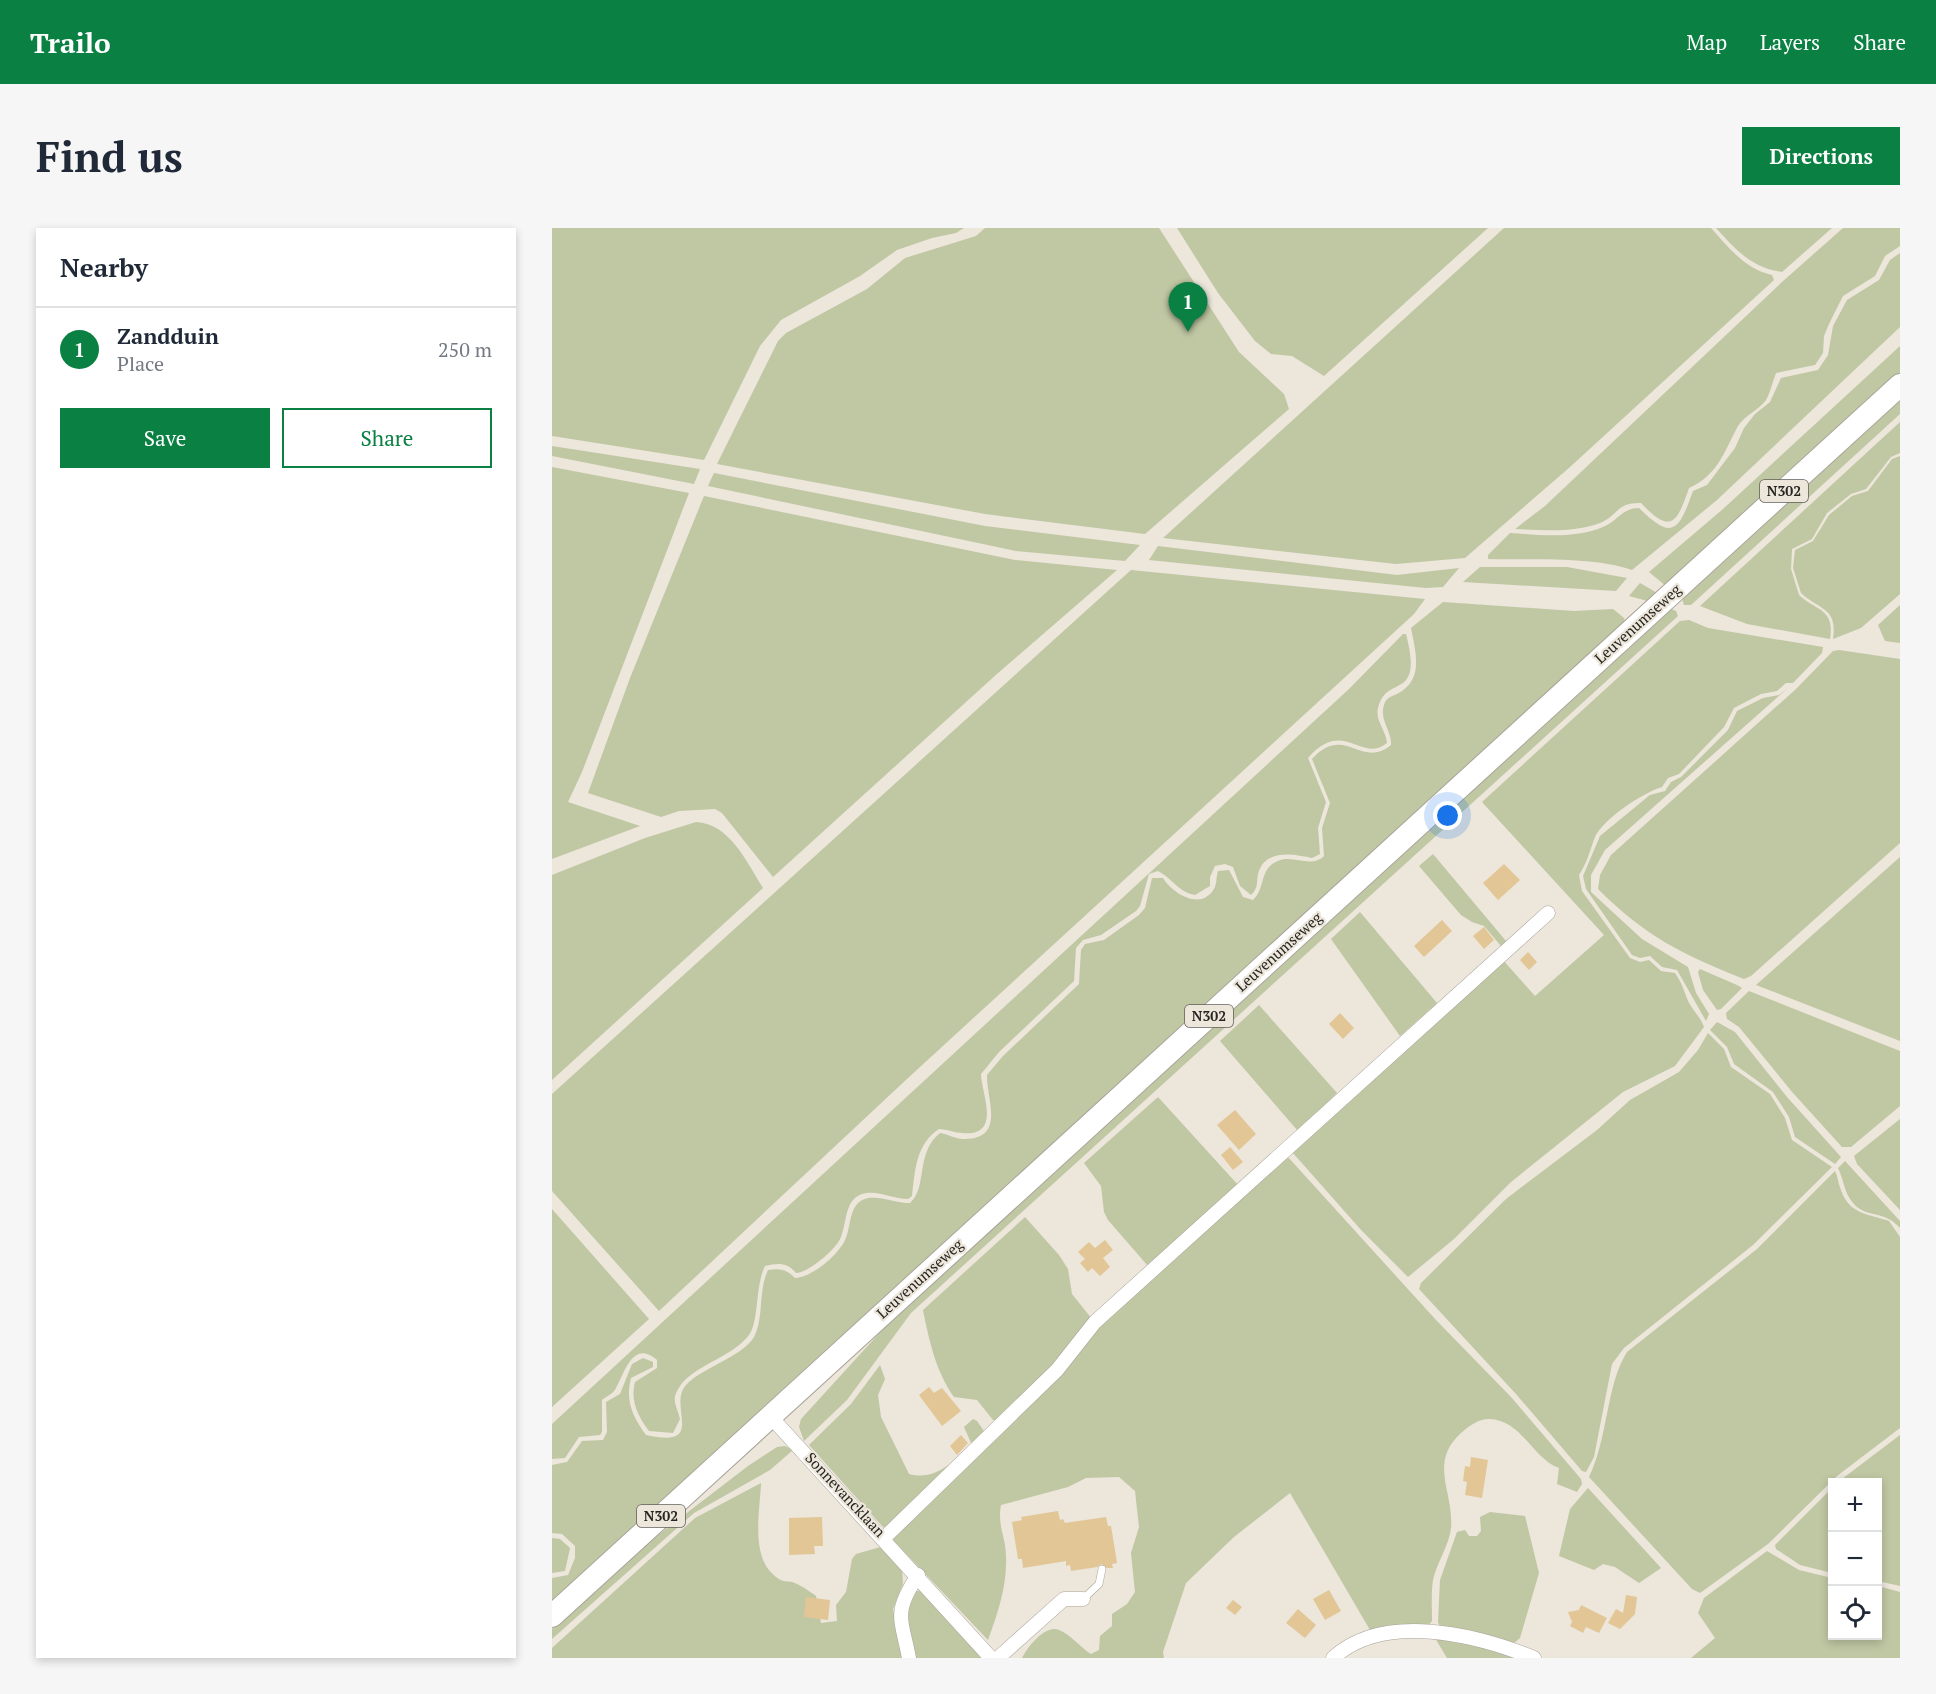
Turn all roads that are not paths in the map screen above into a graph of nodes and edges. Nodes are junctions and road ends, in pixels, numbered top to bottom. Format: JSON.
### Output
{"nodes":[{"id":1,"x":1900,"y":386,"type":"edge"},
{"id":2,"x":1548,"y":913,"type":"dead end"},
{"id":3,"x":770,"y":1416,"type":"junction"},
{"id":4,"x":884,"y":1538,"type":"junction"},
{"id":5,"x":1102,"y":1569,"type":"dead end"},
{"id":6,"x":918,"y":1575,"type":"junction"},
{"id":7,"x":1083,"y":1599,"type":"joint"},
{"id":8,"x":552,"y":1616,"type":"edge"},
{"id":9,"x":909,"y":1658,"type":"edge"},
{"id":10,"x":992,"y":1658,"type":"edge"},
{"id":11,"x":998,"y":1658,"type":"edge"},
{"id":12,"x":1334,"y":1658,"type":"edge"},
{"id":13,"x":1534,"y":1658,"type":"edge"}],
"edges":[{"from":1,"to":3,"type":"main road","name":"Leuvenumseweg","number":"N302"},
{"from":2,"to":4,"type":"street"},
{"from":3,"to":4,"type":"street","name":"Sonnevancklaan"},
{"from":3,"to":8,"type":"main road","name":"Leuvenumseweg","number":"N302"},
{"from":4,"to":6,"type":"street","name":"Sonnevancklaan"},
{"from":5,"to":7,"type":"lane"},
{"from":6,"to":9,"type":"street"},
{"from":6,"to":10,"type":"street","name":"Sonnevancklaan"},
{"from":7,"to":11,"type":"street"},
{"from":12,"to":13,"type":"street"}]}
